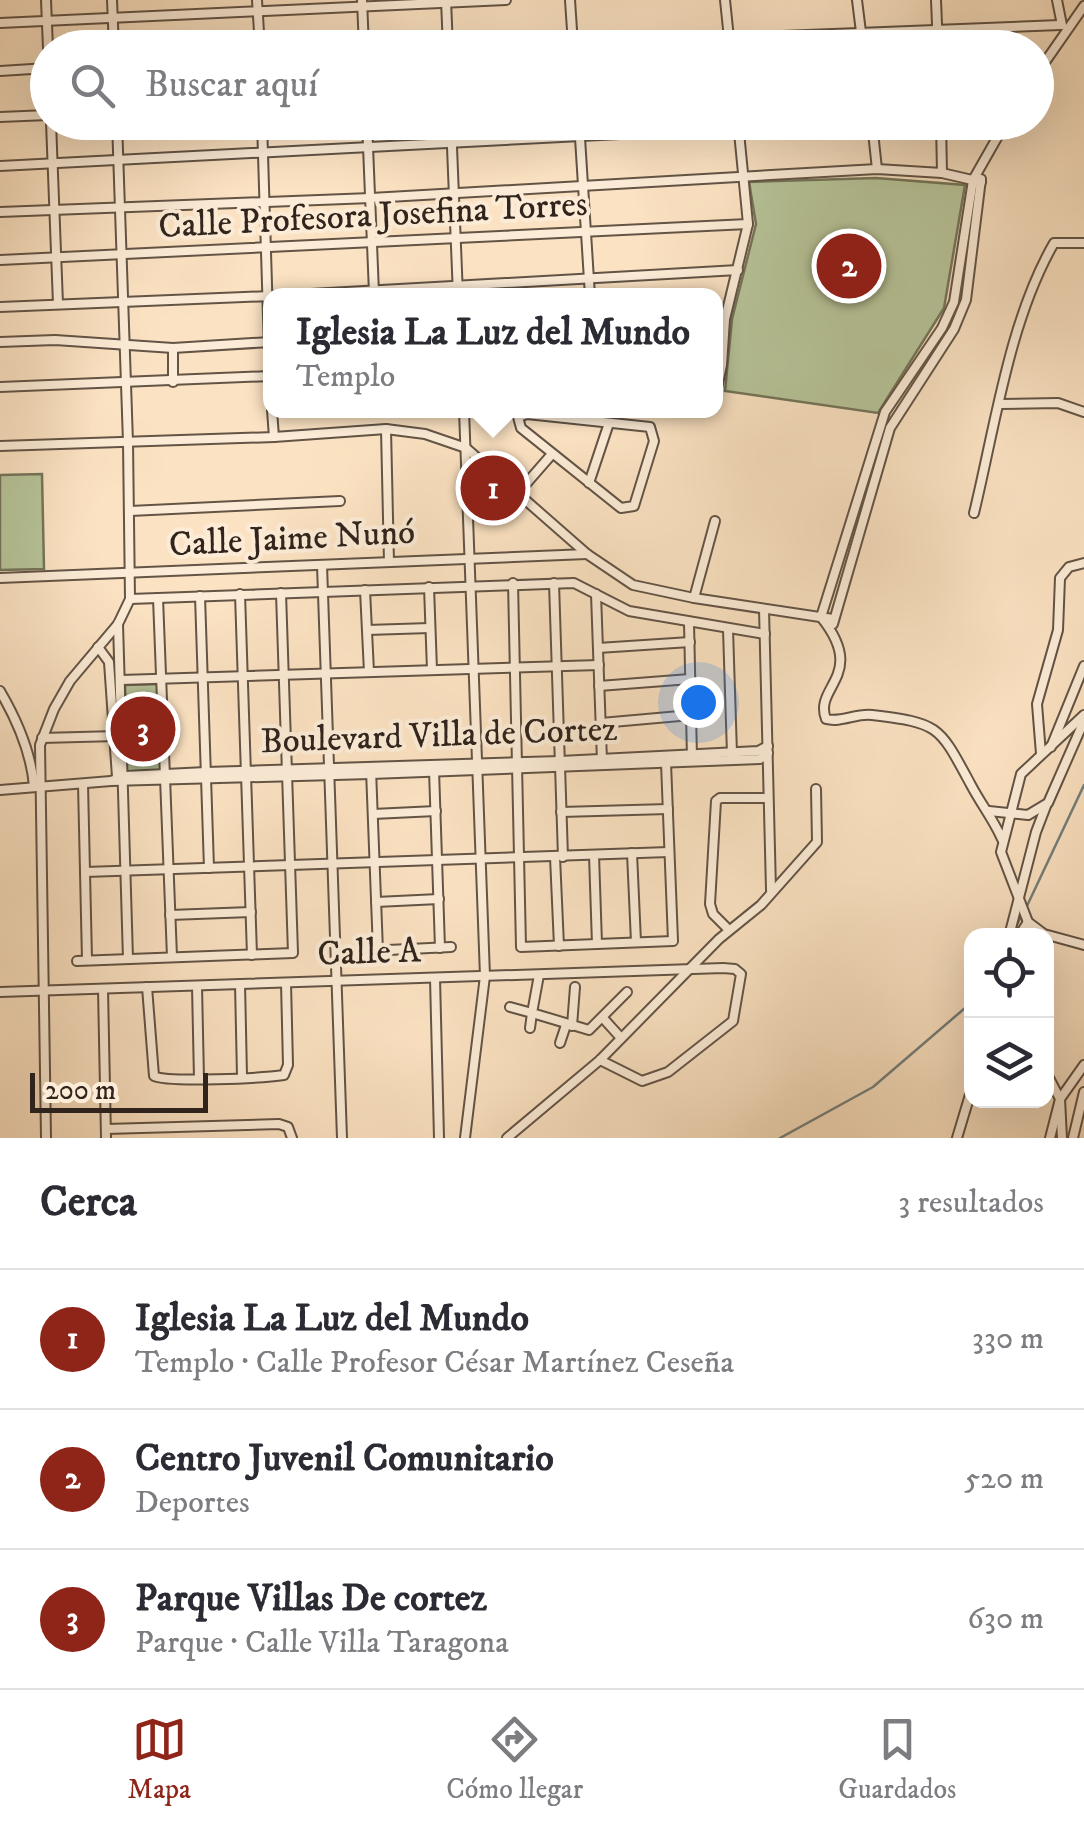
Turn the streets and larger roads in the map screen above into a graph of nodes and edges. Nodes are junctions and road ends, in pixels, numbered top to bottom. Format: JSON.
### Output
{"nodes":[{"id":1,"x":46,"y":0,"type":"edge"},
{"id":2,"x":112,"y":0,"type":"edge"},
{"id":3,"x":258,"y":0,"type":"edge"},
{"id":4,"x":506,"y":0,"type":"edge"},
{"id":5,"x":570,"y":0,"type":"edge"},
{"id":6,"x":725,"y":0,"type":"edge"},
{"id":7,"x":858,"y":0,"type":"edge"},
{"id":8,"x":936,"y":0,"type":"edge"},
{"id":9,"x":1057,"y":0,"type":"edge"},
{"id":10,"x":446,"y":1,"type":"edge"},
{"id":11,"x":362,"y":4,"type":"edge"},
{"id":12,"x":1084,"y":6,"type":"edge"},
{"id":13,"x":258,"y":12,"type":"junction"},
{"id":14,"x":112,"y":19,"type":"junction"},
{"id":15,"x":47,"y":21,"type":"junction"},
{"id":16,"x":0,"y":23,"type":"edge"},
{"id":17,"x":1072,"y":24,"type":"junction"},
{"id":18,"x":1060,"y":25,"type":"junction"},
{"id":19,"x":47,"y":30,"type":"edge"},
{"id":20,"x":113,"y":30,"type":"edge"},
{"id":21,"x":259,"y":30,"type":"edge"},
{"id":22,"x":363,"y":30,"type":"edge"},
{"id":23,"x":447,"y":30,"type":"edge"},
{"id":24,"x":573,"y":30,"type":"edge"},
{"id":25,"x":728,"y":30,"type":"edge"},
{"id":26,"x":861,"y":30,"type":"edge"},
{"id":27,"x":938,"y":30,"type":"joint"},
{"id":28,"x":1054,"y":50,"type":"edge"},
{"id":29,"x":30,"y":69,"type":"edge"},
{"id":30,"x":0,"y":71,"type":"edge"},
{"id":31,"x":30,"y":116,"type":"edge"},
{"id":32,"x":0,"y":117,"type":"edge"},
{"id":33,"x":52,"y":140,"type":"edge"},
{"id":34,"x":117,"y":140,"type":"edge"},
{"id":35,"x":263,"y":140,"type":"edge"},
{"id":36,"x":368,"y":140,"type":"edge"},
{"id":37,"x":452,"y":140,"type":"edge"},
{"id":38,"x":537,"y":140,"type":"edge"},
{"id":39,"x":580,"y":140,"type":"edge"},
{"id":40,"x":739,"y":140,"type":"edge"},
{"id":41,"x":874,"y":140,"type":"edge"},
{"id":42,"x":941,"y":140,"type":"edge"},
{"id":43,"x":995,"y":140,"type":"edge"},
{"id":44,"x":452,"y":144,"type":"junction"},
{"id":45,"x":368,"y":147,"type":"junction"},
{"id":46,"x":263,"y":150,"type":"junction"},
{"id":47,"x":118,"y":160,"type":"junction"},
{"id":48,"x":53,"y":163,"type":"junction"},
{"id":49,"x":0,"y":166,"type":"edge"},
{"id":50,"x":878,"y":168,"type":"junction"},
{"id":51,"x":942,"y":173,"type":"junction"},
{"id":52,"x":742,"y":178,"type":"junction"},
{"id":53,"x":978,"y":181,"type":"junction"},
{"id":54,"x":582,"y":187,"type":"junction"},
{"id":55,"x":454,"y":193,"type":"junction"},
{"id":56,"x":371,"y":198,"type":"junction"},
{"id":57,"x":264,"y":202,"type":"junction"},
{"id":58,"x":120,"y":207,"type":"junction"},
{"id":59,"x":54,"y":209,"type":"junction"},
{"id":60,"x":0,"y":212,"type":"edge"},
{"id":61,"x":748,"y":224,"type":"junction"},
{"id":62,"x":586,"y":234,"type":"junction"},
{"id":63,"x":456,"y":240,"type":"junction"},
{"id":64,"x":373,"y":242,"type":"junction"},
{"id":65,"x":1084,"y":244,"type":"edge"},
{"id":66,"x":266,"y":247,"type":"junction"},
{"id":67,"x":122,"y":254,"type":"junction"},
{"id":68,"x":56,"y":258,"type":"junction"},
{"id":69,"x":0,"y":260,"type":"edge"},
{"id":70,"x":738,"y":270,"type":"junction"},
{"id":71,"x":589,"y":280,"type":"junction"},
{"id":72,"x":270,"y":288,"type":"edge"},
{"id":73,"x":374,"y":288,"type":"edge"},
{"id":74,"x":458,"y":288,"type":"edge"},
{"id":75,"x":494,"y":288,"type":"edge"},
{"id":76,"x":590,"y":288,"type":"edge"},
{"id":77,"x":263,"y":296,"type":"edge"},
{"id":78,"x":123,"y":302,"type":"junction"},
{"id":79,"x":58,"y":304,"type":"junction"},
{"id":80,"x":0,"y":307,"type":"edge"},
{"id":81,"x":723,"y":311,"type":"edge"},
{"id":82,"x":0,"y":342,"type":"edge"},
{"id":83,"x":263,"y":342,"type":"edge"},
{"id":84,"x":125,"y":344,"type":"junction"},
{"id":85,"x":172,"y":348,"type":"junction"},
{"id":86,"x":920,"y":359,"type":"junction"},
{"id":87,"x":928,"y":366,"type":"junction"},
{"id":88,"x":263,"y":378,"type":"edge"},
{"id":89,"x":173,"y":382,"type":"junction"},
{"id":90,"x":126,"y":384,"type":"junction"},
{"id":91,"x":0,"y":387,"type":"edge"},
{"id":92,"x":1000,"y":404,"type":"junction"},
{"id":93,"x":1084,"y":412,"type":"edge"},
{"id":94,"x":273,"y":418,"type":"edge"},
{"id":95,"x":464,"y":418,"type":"edge"},
{"id":96,"x":518,"y":418,"type":"edge"},
{"id":97,"x":558,"y":418,"type":"edge"},
{"id":98,"x":588,"y":418,"type":"edge"},
{"id":99,"x":588,"y":422,"type":"junction"},
{"id":100,"x":610,"y":423,"type":"junction"},
{"id":101,"x":386,"y":429,"type":"junction"},
{"id":102,"x":274,"y":437,"type":"junction"},
{"id":103,"x":128,"y":442,"type":"junction"},
{"id":104,"x":0,"y":446,"type":"edge"},
{"id":105,"x":466,"y":448,"type":"junction"},
{"id":106,"x":552,"y":454,"type":"junction"},
{"id":107,"x":589,"y":483,"type":"junction"},
{"id":108,"x":859,"y":488,"type":"junction"},
{"id":109,"x":870,"y":491,"type":"junction"},
{"id":110,"x":518,"y":493,"type":"junction"},
{"id":111,"x":340,"y":501,"type":"dead end"},
{"id":112,"x":130,"y":510,"type":"junction"},
{"id":113,"x":974,"y":513,"type":"dead end"},
{"id":114,"x":714,"y":521,"type":"dead end"},
{"id":115,"x":586,"y":554,"type":"junction"},
{"id":116,"x":470,"y":559,"type":"junction"},
{"id":117,"x":389,"y":562,"type":"junction"},
{"id":118,"x":1084,"y":563,"type":"edge"},
{"id":119,"x":322,"y":565,"type":"junction"},
{"id":120,"x":131,"y":574,"type":"junction"},
{"id":121,"x":0,"y":578,"type":"edge"},
{"id":122,"x":513,"y":583,"type":"junction"},
{"id":123,"x":554,"y":583,"type":"junction"},
{"id":124,"x":471,"y":585,"type":"junction"},
{"id":125,"x":428,"y":588,"type":"junction"},
{"id":126,"x":365,"y":590,"type":"junction"},
{"id":127,"x":323,"y":591,"type":"junction"},
{"id":128,"x":281,"y":593,"type":"junction"},
{"id":129,"x":240,"y":594,"type":"junction"},
{"id":130,"x":596,"y":594,"type":"junction"},
{"id":131,"x":200,"y":596,"type":"junction"},
{"id":132,"x":158,"y":598,"type":"junction"},
{"id":133,"x":694,"y":598,"type":"junction"},
{"id":134,"x":130,"y":599,"type":"junction"},
{"id":135,"x":764,"y":609,"type":"junction"},
{"id":136,"x":821,"y":618,"type":"junction"},
{"id":137,"x":833,"y":619,"type":"junction"},
{"id":138,"x":689,"y":623,"type":"junction"},
{"id":139,"x":118,"y":624,"type":"junction"},
{"id":140,"x":430,"y":628,"type":"junction"},
{"id":141,"x":728,"y":629,"type":"junction"},
{"id":142,"x":367,"y":630,"type":"junction"},
{"id":143,"x":832,"y":632,"type":"junction"},
{"id":144,"x":765,"y":634,"type":"junction"},
{"id":145,"x":690,"y":642,"type":"junction"},
{"id":146,"x":98,"y":647,"type":"junction"},
{"id":147,"x":598,"y":648,"type":"junction"},
{"id":148,"x":598,"y":665,"type":"junction"},
{"id":149,"x":556,"y":666,"type":"junction"},
{"id":150,"x":1084,"y":666,"type":"edge"},
{"id":151,"x":515,"y":667,"type":"junction"},
{"id":152,"x":474,"y":668,"type":"junction"},
{"id":153,"x":432,"y":670,"type":"junction"},
{"id":154,"x":369,"y":672,"type":"junction"},
{"id":155,"x":326,"y":674,"type":"junction"},
{"id":156,"x":284,"y":675,"type":"junction"},
{"id":157,"x":202,"y":676,"type":"junction"},
{"id":158,"x":243,"y":676,"type":"junction"},
{"id":159,"x":161,"y":678,"type":"junction"},
{"id":160,"x":690,"y":678,"type":"junction"},
{"id":161,"x":121,"y":680,"type":"junction"},
{"id":162,"x":599,"y":686,"type":"junction"},
{"id":163,"x":0,"y":691,"type":"edge"},
{"id":164,"x":692,"y":715,"type":"junction"},
{"id":165,"x":1084,"y":718,"type":"edge"},
{"id":166,"x":601,"y":723,"type":"junction"},
{"id":167,"x":119,"y":736,"type":"junction"},
{"id":168,"x":42,"y":738,"type":"junction"},
{"id":169,"x":1051,"y":747,"type":"junction"},
{"id":170,"x":768,"y":750,"type":"junction"},
{"id":171,"x":1042,"y":754,"type":"junction"},
{"id":172,"x":732,"y":755,"type":"junction"},
{"id":173,"x":692,"y":758,"type":"junction"},
{"id":174,"x":602,"y":763,"type":"junction"},
{"id":175,"x":666,"y":763,"type":"junction"},
{"id":176,"x":560,"y":765,"type":"junction"},
{"id":177,"x":518,"y":766,"type":"junction"},
{"id":178,"x":477,"y":767,"type":"junction"},
{"id":179,"x":434,"y":769,"type":"junction"},
{"id":180,"x":371,"y":771,"type":"junction"},
{"id":181,"x":287,"y":773,"type":"junction"},
{"id":182,"x":330,"y":773,"type":"junction"},
{"id":183,"x":246,"y":774,"type":"junction"},
{"id":184,"x":206,"y":776,"type":"junction"},
{"id":185,"x":165,"y":778,"type":"junction"},
{"id":186,"x":120,"y":781,"type":"junction"},
{"id":187,"x":83,"y":784,"type":"junction"},
{"id":188,"x":37,"y":786,"type":"junction"},
{"id":189,"x":816,"y":789,"type":"dead end"},
{"id":190,"x":0,"y":790,"type":"edge"},
{"id":191,"x":768,"y":798,"type":"junction"},
{"id":192,"x":1048,"y":803,"type":"junction"},
{"id":193,"x":668,"y":808,"type":"junction"},
{"id":194,"x":988,"y":810,"type":"junction"},
{"id":195,"x":436,"y":811,"type":"junction"},
{"id":196,"x":561,"y":812,"type":"junction"},
{"id":197,"x":372,"y":814,"type":"junction"},
{"id":198,"x":1009,"y":814,"type":"junction"},
{"id":199,"x":1002,"y":839,"type":"junction"},
{"id":200,"x":669,"y":852,"type":"junction"},
{"id":201,"x":632,"y":854,"type":"junction"},
{"id":202,"x":594,"y":855,"type":"junction"},
{"id":203,"x":559,"y":857,"type":"junction"},
{"id":204,"x":519,"y":858,"type":"junction"},
{"id":205,"x":481,"y":859,"type":"junction"},
{"id":206,"x":438,"y":860,"type":"junction"},
{"id":207,"x":374,"y":862,"type":"junction"},
{"id":208,"x":332,"y":863,"type":"junction"},
{"id":209,"x":290,"y":865,"type":"junction"},
{"id":210,"x":249,"y":867,"type":"junction"},
{"id":211,"x":209,"y":868,"type":"junction"},
{"id":212,"x":168,"y":869,"type":"junction"},
{"id":213,"x":126,"y":871,"type":"junction"},
{"id":214,"x":85,"y":872,"type":"junction"},
{"id":215,"x":771,"y":890,"type":"junction"},
{"id":216,"x":439,"y":899,"type":"junction"},
{"id":217,"x":1020,"y":900,"type":"junction"},
{"id":218,"x":376,"y":902,"type":"junction"},
{"id":219,"x":250,"y":912,"type":"junction"},
{"id":220,"x":170,"y":915,"type":"junction"},
{"id":221,"x":1028,"y":922,"type":"junction"},
{"id":222,"x":1011,"y":928,"type":"edge"},
{"id":223,"x":1024,"y":928,"type":"edge"},
{"id":224,"x":729,"y":930,"type":"junction"},
{"id":225,"x":636,"y":942,"type":"junction"},
{"id":226,"x":597,"y":944,"type":"junction"},
{"id":227,"x":1084,"y":945,"type":"edge"},
{"id":228,"x":558,"y":946,"type":"junction"},
{"id":229,"x":440,"y":948,"type":"junction"},
{"id":230,"x":451,"y":948,"type":"dead end"},
{"id":231,"x":367,"y":951,"type":"dead end"},
{"id":232,"x":378,"y":951,"type":"junction"},
{"id":233,"x":252,"y":954,"type":"junction"},
{"id":234,"x":172,"y":957,"type":"junction"},
{"id":235,"x":128,"y":959,"type":"junction"},
{"id":236,"x":688,"y":970,"type":"junction"},
{"id":237,"x":539,"y":975,"type":"junction"},
{"id":238,"x":485,"y":976,"type":"junction"},
{"id":239,"x":435,"y":978,"type":"junction"},
{"id":240,"x":336,"y":981,"type":"junction"},
{"id":241,"x":286,"y":983,"type":"junction"},
{"id":242,"x":240,"y":984,"type":"junction"},
{"id":243,"x":197,"y":986,"type":"junction"},
{"id":244,"x":147,"y":987,"type":"junction"},
{"id":245,"x":575,"y":987,"type":"dead end"},
{"id":246,"x":103,"y":989,"type":"junction"},
{"id":247,"x":43,"y":990,"type":"junction"},
{"id":248,"x":0,"y":992,"type":"edge"},
{"id":249,"x":627,"y":992,"type":"dead end"},
{"id":250,"x":510,"y":1007,"type":"dead end"},
{"id":251,"x":532,"y":1013,"type":"junction"},
{"id":252,"x":603,"y":1018,"type":"junction"},
{"id":253,"x":569,"y":1026,"type":"junction"},
{"id":254,"x":530,"y":1028,"type":"dead end"},
{"id":255,"x":622,"y":1038,"type":"junction"},
{"id":256,"x":560,"y":1043,"type":"dead end"},
{"id":257,"x":600,"y":1060,"type":"junction"},
{"id":258,"x":1084,"y":1065,"type":"edge"},
{"id":259,"x":242,"y":1076,"type":"junction"},
{"id":260,"x":199,"y":1079,"type":"junction"},
{"id":261,"x":1054,"y":1087,"type":"edge"},
{"id":262,"x":1084,"y":1092,"type":"edge"},
{"id":263,"x":1060,"y":1099,"type":"junction"},
{"id":264,"x":966,"y":1108,"type":"edge"},
{"id":265,"x":1082,"y":1113,"type":"edge"},
{"id":266,"x":202,"y":1127,"type":"junction"},
{"id":267,"x":244,"y":1127,"type":"junction"},
{"id":268,"x":106,"y":1134,"type":"edge"},
{"id":269,"x":154,"y":1134,"type":"edge"},
{"id":270,"x":46,"y":1138,"type":"edge"},
{"id":271,"x":203,"y":1138,"type":"edge"},
{"id":272,"x":244,"y":1138,"type":"edge"},
{"id":273,"x":292,"y":1138,"type":"edge"},
{"id":274,"x":342,"y":1138,"type":"edge"},
{"id":275,"x":439,"y":1138,"type":"edge"},
{"id":276,"x":465,"y":1138,"type":"edge"},
{"id":277,"x":507,"y":1138,"type":"edge"},
{"id":278,"x":957,"y":1138,"type":"edge"},
{"id":279,"x":1050,"y":1138,"type":"edge"},
{"id":280,"x":1062,"y":1138,"type":"edge"},
{"id":281,"x":1073,"y":1138,"type":"edge"}],
"edges":[{"from":1,"to":15,"type":"street"},
{"from":2,"to":14,"type":"street"},
{"from":3,"to":13,"type":"street"},
{"from":4,"to":10,"type":"street"},
{"from":5,"to":24,"type":"street"},
{"from":6,"to":25,"type":"street"},
{"from":7,"to":26,"type":"street"},
{"from":8,"to":27,"type":"street"},
{"from":9,"to":18,"type":"street"},
{"from":10,"to":11,"type":"street"},
{"from":10,"to":23,"type":"street"},
{"from":11,"to":13,"type":"street"},
{"from":11,"to":22,"type":"street"},
{"from":12,"to":17,"type":"street"},
{"from":13,"to":14,"type":"street"},
{"from":13,"to":21,"type":"street"},
{"from":14,"to":15,"type":"street"},
{"from":14,"to":20,"type":"street"},
{"from":15,"to":16,"type":"street"},
{"from":15,"to":19,"type":"street"},
{"from":17,"to":18,"type":"street"},
{"from":17,"to":28,"type":"street"},
{"from":18,"to":27,"type":"street"},
{"from":29,"to":30,"type":"street"},
{"from":31,"to":32,"type":"street"},
{"from":33,"to":48,"type":"street"},
{"from":34,"to":47,"type":"street"},
{"from":35,"to":46,"type":"street"},
{"from":36,"to":45,"type":"street"},
{"from":37,"to":44,"type":"street"},
{"from":38,"to":44,"type":"street"},
{"from":39,"to":54,"type":"street"},
{"from":40,"to":52,"type":"street"},
{"from":41,"to":50,"type":"street"},
{"from":42,"to":51,"type":"street"},
{"from":43,"to":53,"type":"street"},
{"from":44,"to":45,"type":"street"},
{"from":44,"to":55,"type":"street"},
{"from":45,"to":46,"type":"street"},
{"from":45,"to":56,"type":"street"},
{"from":46,"to":47,"type":"street"},
{"from":46,"to":57,"type":"street"},
{"from":47,"to":48,"type":"street"},
{"from":47,"to":58,"type":"street"},
{"from":48,"to":49,"type":"street"},
{"from":48,"to":59,"type":"street"},
{"from":50,"to":51,"type":"street"},
{"from":50,"to":52,"type":"street"},
{"from":51,"to":53,"type":"street"},
{"from":52,"to":54,"type":"street"},
{"from":52,"to":61,"type":"street"},
{"from":53,"to":86,"type":"street"},
{"from":53,"to":87,"type":"street"},
{"from":54,"to":55,"type":"street"},
{"from":54,"to":62,"type":"street"},
{"from":55,"to":56,"type":"street"},
{"from":55,"to":63,"type":"street"},
{"from":56,"to":57,"type":"street"},
{"from":56,"to":64,"type":"street"},
{"from":57,"to":58,"type":"street"},
{"from":57,"to":66,"type":"street"},
{"from":58,"to":59,"type":"street"},
{"from":58,"to":67,"type":"street"},
{"from":59,"to":60,"type":"street"},
{"from":59,"to":68,"type":"street"},
{"from":61,"to":62,"type":"street","name":"Calle Profesora Josefina Torres"},
{"from":61,"to":70,"type":"street"},
{"from":62,"to":63,"type":"street","name":"Calle Profesora Josefina Torres"},
{"from":62,"to":71,"type":"street"},
{"from":63,"to":64,"type":"street","name":"Calle Profesora Josefina Torres"},
{"from":63,"to":74,"type":"street"},
{"from":64,"to":66,"type":"street","name":"Calle Profesora Josefina Torres"},
{"from":64,"to":73,"type":"street"},
{"from":65,"to":92,"type":"street"},
{"from":66,"to":67,"type":"street","name":"Calle Profesora Josefina Torres"},
{"from":66,"to":72,"type":"street"},
{"from":67,"to":68,"type":"street","name":"Calle Profesora Josefina Torres"},
{"from":67,"to":78,"type":"street"},
{"from":68,"to":69,"type":"street","name":"Calle Profesora Josefina Torres"},
{"from":68,"to":79,"type":"street"},
{"from":70,"to":71,"type":"street"},
{"from":70,"to":81,"type":"street"},
{"from":71,"to":75,"type":"street"},
{"from":71,"to":76,"type":"street"},
{"from":77,"to":78,"type":"street"},
{"from":78,"to":79,"type":"street"},
{"from":78,"to":84,"type":"street"},
{"from":79,"to":80,"type":"street"},
{"from":82,"to":84,"type":"street"},
{"from":83,"to":85,"type":"street"},
{"from":84,"to":85,"type":"street"},
{"from":84,"to":90,"type":"street"},
{"from":85,"to":89,"type":"street"},
{"from":86,"to":87,"type":"street"},
{"from":86,"to":108,"type":"street"},
{"from":87,"to":109,"type":"street"},
{"from":88,"to":89,"type":"street"},
{"from":89,"to":90,"type":"street"},
{"from":90,"to":91,"type":"street"},
{"from":90,"to":103,"type":"street"},
{"from":92,"to":93,"type":"street"},
{"from":92,"to":113,"type":"street"},
{"from":94,"to":102,"type":"street"},
{"from":95,"to":105,"type":"street"},
{"from":96,"to":106,"type":"street"},
{"from":97,"to":99,"type":"street"},
{"from":98,"to":99,"type":"street"},
{"from":99,"to":100,"type":"street"},
{"from":100,"to":107,"type":"street"},
{"from":100,"to":107,"type":"street"},
{"from":101,"to":102,"type":"street"},
{"from":101,"to":105,"type":"street"},
{"from":101,"to":117,"type":"street"},
{"from":102,"to":103,"type":"street"},
{"from":103,"to":104,"type":"street"},
{"from":103,"to":112,"type":"street"},
{"from":105,"to":110,"type":"street"},
{"from":105,"to":116,"type":"street"},
{"from":106,"to":107,"type":"street"},
{"from":106,"to":110,"type":"street"},
{"from":108,"to":109,"type":"street"},
{"from":108,"to":136,"type":"street"},
{"from":109,"to":137,"type":"street"},
{"from":110,"to":115,"type":"street"},
{"from":111,"to":112,"type":"street"},
{"from":112,"to":120,"type":"street"},
{"from":114,"to":133,"type":"street"},
{"from":115,"to":116,"type":"street","name":"Calle Jaime Nunó"},
{"from":115,"to":133,"type":"street"},
{"from":116,"to":117,"type":"street","name":"Calle Jaime Nunó"},
{"from":116,"to":124,"type":"street"},
{"from":117,"to":119,"type":"street","name":"Calle Jaime Nunó"},
{"from":118,"to":171,"type":"street"},
{"from":119,"to":120,"type":"street","name":"Calle Jaime Nunó"},
{"from":119,"to":127,"type":"street"},
{"from":120,"to":121,"type":"street","name":"Calle Jaime Nunó"},
{"from":120,"to":134,"type":"street"},
{"from":122,"to":123,"type":"street"},
{"from":122,"to":124,"type":"street"},
{"from":122,"to":151,"type":"street"},
{"from":123,"to":130,"type":"street"},
{"from":123,"to":149,"type":"street"},
{"from":124,"to":125,"type":"street"},
{"from":124,"to":152,"type":"street"},
{"from":125,"to":126,"type":"street"},
{"from":125,"to":140,"type":"street"},
{"from":126,"to":127,"type":"street"},
{"from":126,"to":142,"type":"street"},
{"from":127,"to":128,"type":"street"},
{"from":127,"to":155,"type":"street"},
{"from":128,"to":129,"type":"street"},
{"from":128,"to":156,"type":"street"},
{"from":129,"to":131,"type":"street"},
{"from":129,"to":158,"type":"street"},
{"from":130,"to":138,"type":"street"},
{"from":130,"to":147,"type":"street"},
{"from":131,"to":132,"type":"street"},
{"from":131,"to":157,"type":"street"},
{"from":132,"to":134,"type":"street"},
{"from":132,"to":159,"type":"street"},
{"from":133,"to":135,"type":"street"},
{"from":134,"to":139,"type":"street"},
{"from":135,"to":136,"type":"street"},
{"from":135,"to":144,"type":"street"},
{"from":136,"to":137,"type":"street"},
{"from":136,"to":143,"type":"street"},
{"from":137,"to":143,"type":"street"},
{"from":138,"to":141,"type":"street"},
{"from":138,"to":145,"type":"street"},
{"from":139,"to":146,"type":"street"},
{"from":139,"to":161,"type":"street"},
{"from":140,"to":142,"type":"street"},
{"from":140,"to":153,"type":"street"},
{"from":141,"to":144,"type":"street"},
{"from":141,"to":172,"type":"street"},
{"from":142,"to":154,"type":"street"},
{"from":143,"to":194,"type":"street"},
{"from":144,"to":170,"type":"street"},
{"from":145,"to":147,"type":"street"},
{"from":145,"to":160,"type":"street"},
{"from":146,"to":167,"type":"street"},
{"from":146,"to":168,"type":"street"},
{"from":147,"to":148,"type":"street"},
{"from":148,"to":149,"type":"street"},
{"from":148,"to":162,"type":"street"},
{"from":149,"to":151,"type":"street"},
{"from":149,"to":176,"type":"street"},
{"from":150,"to":169,"type":"street"},
{"from":151,"to":152,"type":"street"},
{"from":151,"to":177,"type":"street"},
{"from":152,"to":153,"type":"street"},
{"from":152,"to":178,"type":"street"},
{"from":153,"to":154,"type":"street"},
{"from":154,"to":155,"type":"street"},
{"from":155,"to":156,"type":"street"},
{"from":155,"to":182,"type":"street"},
{"from":156,"to":158,"type":"street"},
{"from":156,"to":181,"type":"street"},
{"from":157,"to":158,"type":"street"},
{"from":157,"to":159,"type":"street"},
{"from":157,"to":184,"type":"street"},
{"from":158,"to":183,"type":"street"},
{"from":159,"to":161,"type":"street"},
{"from":159,"to":185,"type":"street"},
{"from":160,"to":162,"type":"street"},
{"from":160,"to":164,"type":"street"},
{"from":161,"to":167,"type":"street"},
{"from":162,"to":166,"type":"street"},
{"from":163,"to":188,"type":"street"},
{"from":164,"to":166,"type":"street"},
{"from":164,"to":173,"type":"street"},
{"from":165,"to":169,"type":"street"},
{"from":165,"to":192,"type":"street"},
{"from":166,"to":174,"type":"street"},
{"from":167,"to":168,"type":"street"},
{"from":167,"to":186,"type":"street"},
{"from":168,"to":188,"type":"street"},
{"from":169,"to":171,"type":"street"},
{"from":170,"to":172,"type":"street","name":"Boulevard Villa de Cortez"},
{"from":170,"to":191,"type":"street"},
{"from":171,"to":198,"type":"street"},
{"from":172,"to":173,"type":"street","name":"Boulevard Villa de Cortez"},
{"from":173,"to":174,"type":"street","name":"Boulevard Villa de Cortez"},
{"from":173,"to":175,"type":"street","name":"Boulevard Villa de Cortez"},
{"from":174,"to":175,"type":"street","name":"Boulevard Villa de Cortez"},
{"from":174,"to":176,"type":"street","name":"Boulevard Villa de Cortez"},
{"from":175,"to":193,"type":"street"},
{"from":176,"to":177,"type":"street","name":"Boulevard Villa de Cortez"},
{"from":176,"to":196,"type":"street"},
{"from":177,"to":178,"type":"street","name":"Boulevard Villa de Cortez"},
{"from":177,"to":204,"type":"street"},
{"from":178,"to":179,"type":"street","name":"Boulevard Villa de Cortez"},
{"from":178,"to":205,"type":"street"},
{"from":179,"to":180,"type":"street","name":"Boulevard Villa de Cortez"},
{"from":179,"to":195,"type":"street"},
{"from":180,"to":182,"type":"street","name":"Boulevard Villa de Cortez"},
{"from":180,"to":197,"type":"street"},
{"from":181,"to":182,"type":"street","name":"Boulevard Villa de Cortez"},
{"from":181,"to":183,"type":"street","name":"Boulevard Villa de Cortez"},
{"from":181,"to":209,"type":"street"},
{"from":182,"to":208,"type":"street"},
{"from":183,"to":184,"type":"street","name":"Boulevard Villa de Cortez"},
{"from":183,"to":210,"type":"street"},
{"from":184,"to":185,"type":"street","name":"Boulevard Villa de Cortez"},
{"from":184,"to":211,"type":"street"},
{"from":185,"to":186,"type":"street","name":"Boulevard Villa de Cortez"},
{"from":185,"to":212,"type":"street"},
{"from":186,"to":187,"type":"street","name":"Boulevard Villa de Cortez"},
{"from":186,"to":213,"type":"street"},
{"from":187,"to":188,"type":"street","name":"Boulevard Villa de Cortez"},
{"from":187,"to":214,"type":"street"},
{"from":188,"to":190,"type":"street","name":"Boulevard Villa de Cortez"},
{"from":188,"to":247,"type":"street"},
{"from":189,"to":215,"type":"street"},
{"from":191,"to":215,"type":"street"},
{"from":191,"to":224,"type":"street"},
{"from":192,"to":198,"type":"street"},
{"from":192,"to":217,"type":"street"},
{"from":193,"to":196,"type":"street"},
{"from":193,"to":200,"type":"street"},
{"from":194,"to":198,"type":"street"},
{"from":194,"to":199,"type":"street"},
{"from":195,"to":197,"type":"street"},
{"from":195,"to":206,"type":"street"},
{"from":196,"to":203,"type":"street"},
{"from":197,"to":207,"type":"street"},
{"from":198,"to":199,"type":"street"},
{"from":199,"to":217,"type":"street"},
{"from":200,"to":201,"type":"street"},
{"from":200,"to":225,"type":"street"},
{"from":201,"to":202,"type":"street"},
{"from":201,"to":225,"type":"street"},
{"from":202,"to":203,"type":"street"},
{"from":202,"to":226,"type":"street"},
{"from":203,"to":204,"type":"street"},
{"from":203,"to":228,"type":"street"},
{"from":204,"to":205,"type":"street"},
{"from":204,"to":228,"type":"street"},
{"from":205,"to":206,"type":"street"},
{"from":205,"to":238,"type":"street"},
{"from":206,"to":207,"type":"street"},
{"from":206,"to":216,"type":"street"},
{"from":207,"to":208,"type":"street"},
{"from":207,"to":218,"type":"street"},
{"from":208,"to":209,"type":"street"},
{"from":208,"to":240,"type":"street"},
{"from":209,"to":210,"type":"street"},
{"from":209,"to":233,"type":"street"},
{"from":210,"to":211,"type":"street"},
{"from":210,"to":219,"type":"street"},
{"from":211,"to":212,"type":"street"},
{"from":212,"to":213,"type":"street"},
{"from":212,"to":220,"type":"street"},
{"from":213,"to":214,"type":"street"},
{"from":213,"to":235,"type":"street"},
{"from":214,"to":235,"type":"street"},
{"from":215,"to":224,"type":"street"},
{"from":216,"to":218,"type":"street"},
{"from":216,"to":229,"type":"street"},
{"from":217,"to":221,"type":"street"},
{"from":217,"to":222,"type":"street"},
{"from":218,"to":232,"type":"street"},
{"from":219,"to":220,"type":"street"},
{"from":219,"to":233,"type":"street"},
{"from":220,"to":234,"type":"street"},
{"from":221,"to":223,"type":"street"},
{"from":221,"to":227,"type":"street"},
{"from":224,"to":236,"type":"street"},
{"from":225,"to":226,"type":"street"},
{"from":226,"to":228,"type":"street"},
{"from":229,"to":230,"type":"street"},
{"from":229,"to":232,"type":"street"},
{"from":231,"to":232,"type":"street"},
{"from":233,"to":234,"type":"street"},
{"from":234,"to":235,"type":"street"},
{"from":236,"to":237,"type":"street","name":"Calle A"},
{"from":236,"to":255,"type":"street"},
{"from":236,"to":257,"type":"street","name":"Calle A"},
{"from":237,"to":238,"type":"street","name":"Calle A"},
{"from":237,"to":251,"type":"street"},
{"from":238,"to":239,"type":"street","name":"Calle A"},
{"from":238,"to":276,"type":"street"},
{"from":239,"to":240,"type":"street","name":"Calle A"},
{"from":239,"to":275,"type":"street"},
{"from":240,"to":241,"type":"street","name":"Calle A"},
{"from":240,"to":274,"type":"street"},
{"from":241,"to":242,"type":"street","name":"Calle A"},
{"from":241,"to":259,"type":"street"},
{"from":242,"to":243,"type":"street","name":"Calle A"},
{"from":242,"to":259,"type":"street"},
{"from":243,"to":244,"type":"street","name":"Calle A"},
{"from":243,"to":260,"type":"street"},
{"from":244,"to":246,"type":"street","name":"Calle A"},
{"from":244,"to":260,"type":"street"},
{"from":245,"to":253,"type":"street"},
{"from":246,"to":247,"type":"street","name":"Calle A"},
{"from":246,"to":268,"type":"street"},
{"from":247,"to":248,"type":"street","name":"Calle A"},
{"from":247,"to":270,"type":"street"},
{"from":249,"to":252,"type":"street"},
{"from":250,"to":251,"type":"street"},
{"from":251,"to":253,"type":"street"},
{"from":251,"to":254,"type":"street"},
{"from":252,"to":253,"type":"street"},
{"from":252,"to":255,"type":"street"},
{"from":253,"to":256,"type":"street"},
{"from":255,"to":257,"type":"street"},
{"from":257,"to":277,"type":"street"},
{"from":258,"to":263,"type":"street"},
{"from":259,"to":260,"type":"street"},
{"from":261,"to":263,"type":"street"},
{"from":262,"to":265,"type":"street"},
{"from":263,"to":279,"type":"street"},
{"from":263,"to":280,"type":"street"},
{"from":264,"to":278,"type":"street"},
{"from":265,"to":281,"type":"street"},
{"from":266,"to":267,"type":"street"},
{"from":266,"to":269,"type":"street"},
{"from":266,"to":271,"type":"street"},
{"from":267,"to":272,"type":"street"},
{"from":267,"to":273,"type":"street"},
{"from":268,"to":269,"type":"street"}]}
